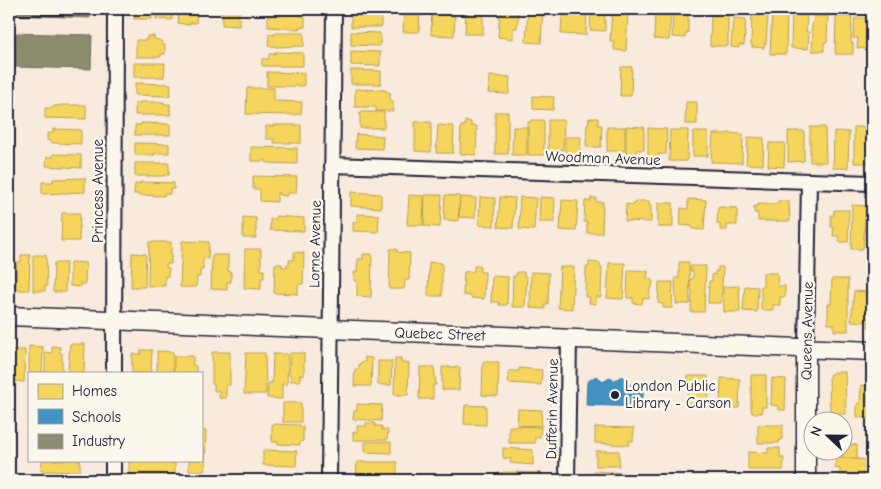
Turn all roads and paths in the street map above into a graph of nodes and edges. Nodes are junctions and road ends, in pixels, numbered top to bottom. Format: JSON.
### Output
{"nodes":[{"id":1,"x":115,"y":9,"type":"edge"},
{"id":2,"x":334,"y":9,"type":"edge"},
{"id":3,"x":332,"y":165,"type":"junction"},
{"id":4,"x":809,"y":181,"type":"junction"},
{"id":5,"x":872,"y":184,"type":"edge"},
{"id":6,"x":9,"y":316,"type":"edge"},
{"id":7,"x":114,"y":320,"type":"junction"},
{"id":8,"x":330,"y":330,"type":"junction"},
{"id":9,"x":569,"y":338,"type":"junction"},
{"id":10,"x":806,"y":348,"type":"junction"},
{"id":11,"x":872,"y":351,"type":"edge"},
{"id":12,"x":114,"y":372,"type":"edge"},
{"id":13,"x":113,"y":462,"type":"edge"},
{"id":14,"x":113,"y":480,"type":"edge"},
{"id":15,"x":329,"y":480,"type":"edge"},
{"id":16,"x":568,"y":480,"type":"edge"},
{"id":17,"x":806,"y":480,"type":"edge"}],
"edges":[{"from":1,"to":7,"type":"street","name":"Princess Avenue"},
{"from":2,"to":3,"type":"street","name":"Lorne Avenue"},
{"from":3,"to":4,"type":"street","name":"Woodman Avenue"},
{"from":3,"to":8,"type":"street","name":"Lorne Avenue"},
{"from":4,"to":5,"type":"street","name":"Woodman Avenue"},
{"from":4,"to":10,"type":"street","name":"Queens Avenue"},
{"from":6,"to":7,"type":"street","name":"Quebec Street"},
{"from":7,"to":8,"type":"street","name":"Quebec Street"},
{"from":7,"to":12,"type":"street","name":"Princess Avenue"},
{"from":8,"to":9,"type":"street","name":"Quebec Street"},
{"from":8,"to":15,"type":"street","name":"Lorne Avenue"},
{"from":9,"to":10,"type":"street","name":"Quebec Street"},
{"from":9,"to":16,"type":"street","name":"Dufferin Avenue"},
{"from":10,"to":11,"type":"street","name":"Quebec Street"},
{"from":10,"to":17,"type":"street","name":"Queens Avenue"},
{"from":13,"to":14,"type":"street"}]}
